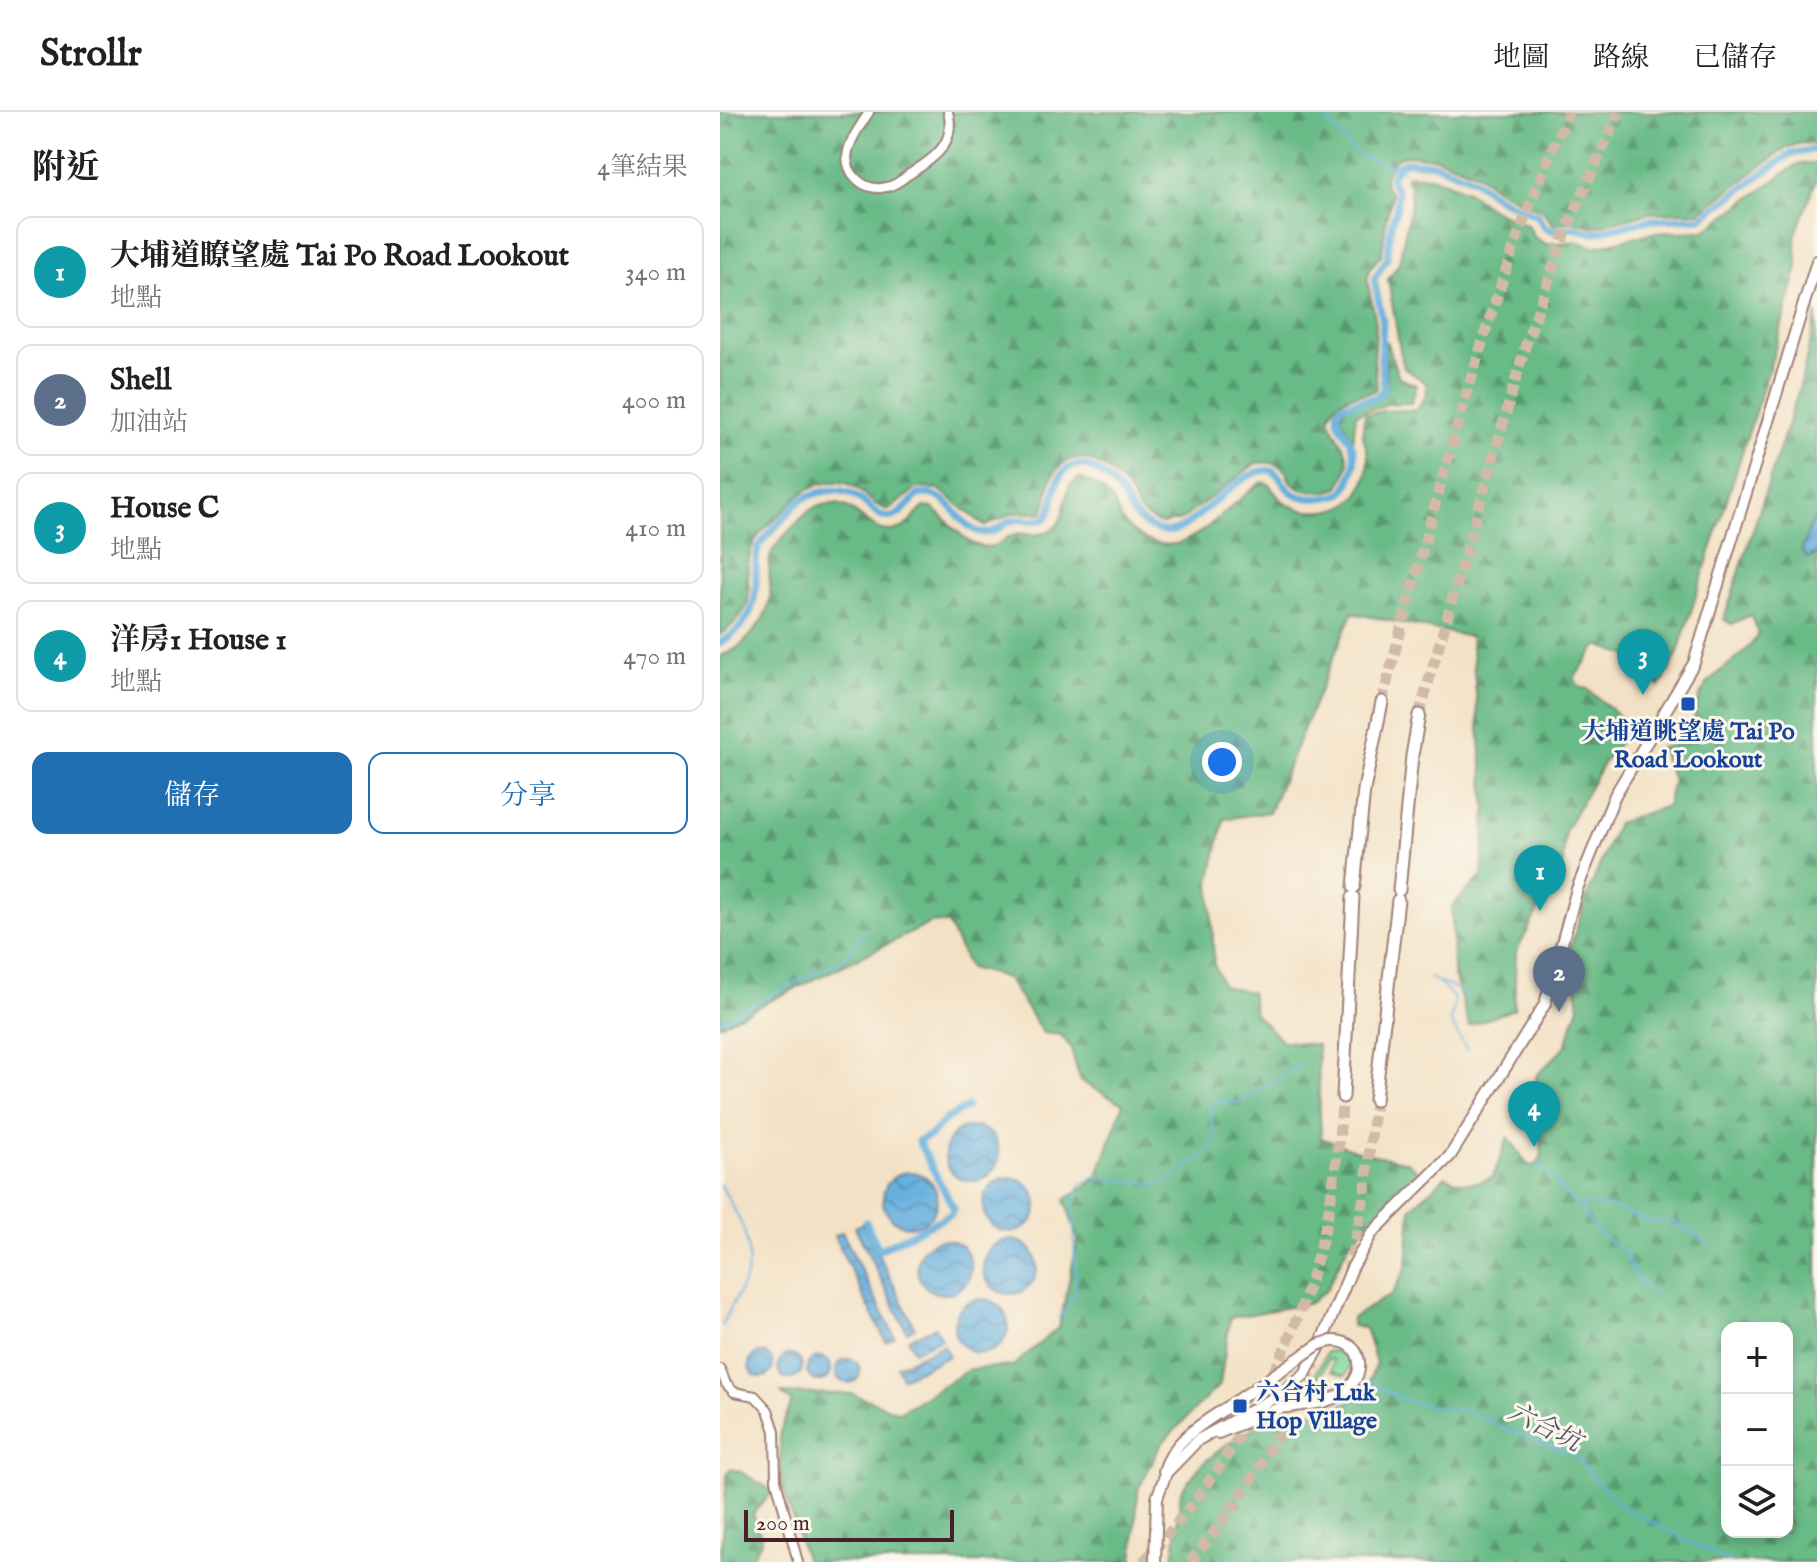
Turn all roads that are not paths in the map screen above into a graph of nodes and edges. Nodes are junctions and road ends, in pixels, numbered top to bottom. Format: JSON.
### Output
{"nodes":[{"id":1,"x":869,"y":112,"type":"edge"},
{"id":2,"x":948,"y":112,"type":"edge"},
{"id":3,"x":1817,"y":261,"type":"edge"},
{"id":4,"x":1382,"y":702,"type":"tunnel mouth"},
{"id":5,"x":1419,"y":715,"type":"tunnel mouth"},
{"id":6,"x":1343,"y":1097,"type":"tunnel mouth"},
{"id":7,"x":1375,"y":1100,"type":"tunnel mouth"},
{"id":8,"x":720,"y":1369,"type":"edge"},
{"id":9,"x":1198,"y":1440,"type":"junction"},
{"id":10,"x":1161,"y":1484,"type":"junction"},
{"id":11,"x":798,"y":1562,"type":"edge"},
{"id":12,"x":1155,"y":1562,"type":"edge"}],
"edges":[{"from":1,"to":2,"type":"street"},
{"from":3,"to":9,"type":"main road"},
{"from":4,"to":6,"type":"highway"},
{"from":5,"to":7,"type":"highway"},
{"from":8,"to":11,"type":"street"},
{"from":9,"to":10,"type":"main road"},
{"from":9,"to":10,"type":"main road","bridge":true},
{"from":10,"to":12,"type":"main road"}]}
